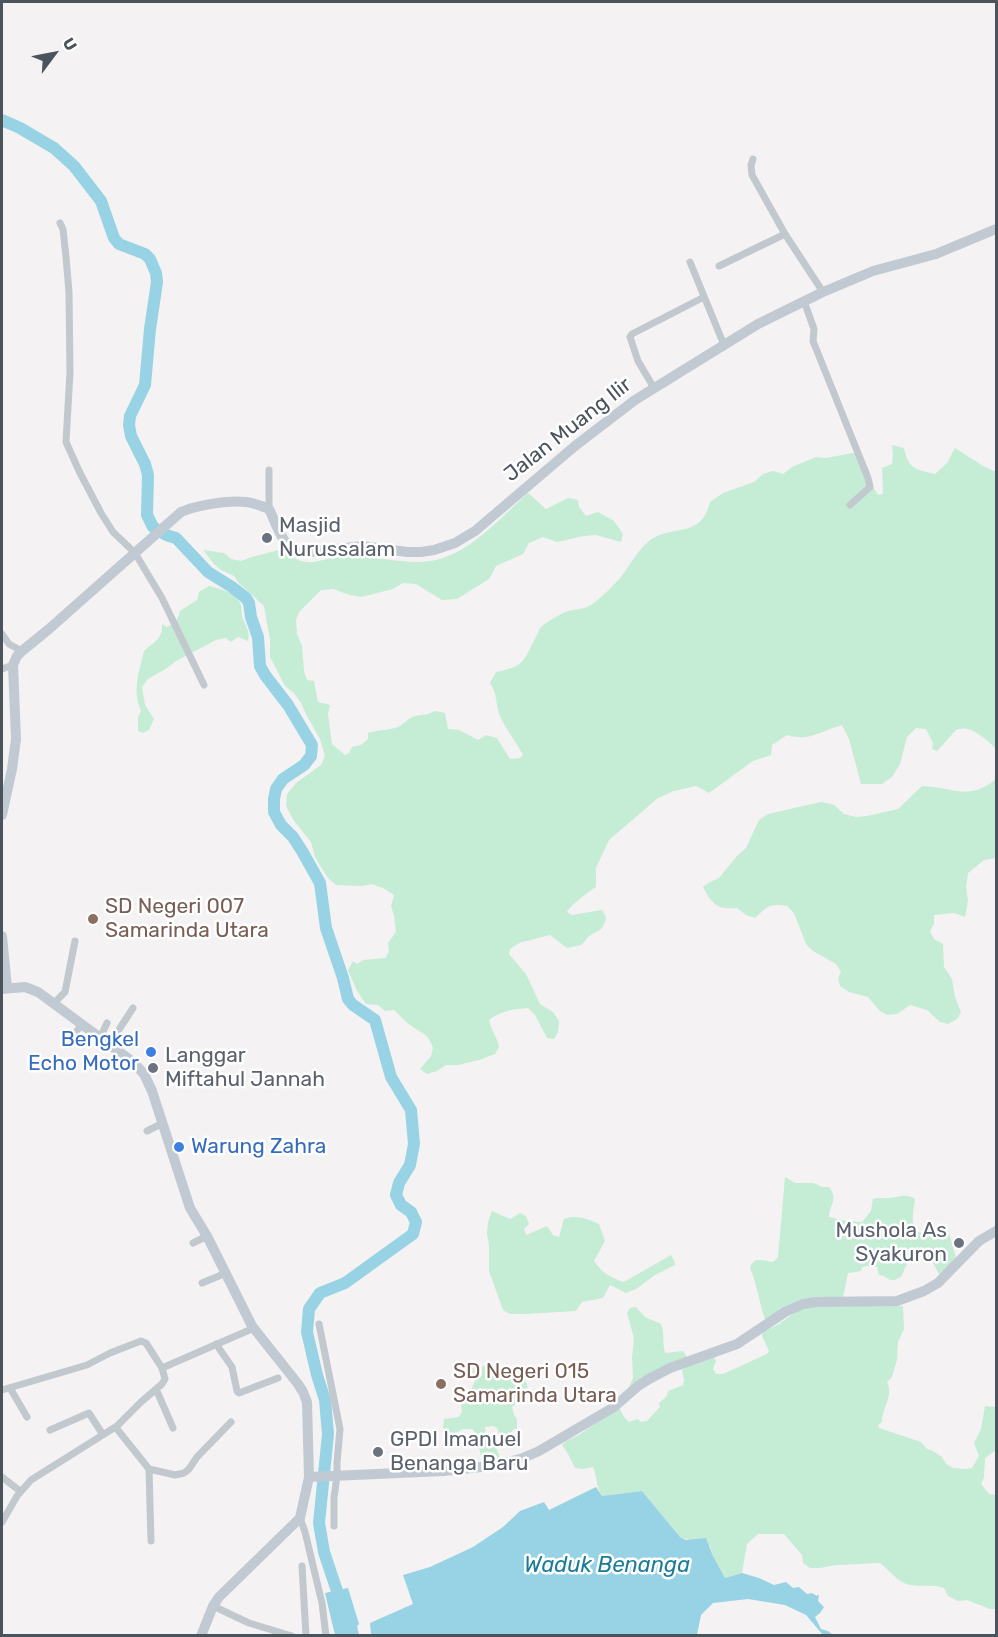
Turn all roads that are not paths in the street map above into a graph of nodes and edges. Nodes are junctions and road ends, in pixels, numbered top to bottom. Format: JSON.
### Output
{"nodes":[{"id":1,"x":753,"y":159,"type":"dead end"},
{"id":2,"x":60,"y":223,"type":"dead end"},
{"id":3,"x":996,"y":229,"type":"edge"},
{"id":4,"x":785,"y":234,"type":"junction"},
{"id":5,"x":690,"y":262,"type":"dead end"},
{"id":6,"x":719,"y":266,"type":"dead end"},
{"id":7,"x":823,"y":292,"type":"junction"},
{"id":8,"x":704,"y":297,"type":"junction"},
{"id":9,"x":804,"y":301,"type":"junction"},
{"id":10,"x":724,"y":345,"type":"junction"},
{"id":11,"x":654,"y":388,"type":"junction"},
{"id":12,"x":269,"y":470,"type":"dead end"},
{"id":13,"x":850,"y":506,"type":"dead end"},
{"id":14,"x":269,"y":509,"type":"junction"},
{"id":15,"x":136,"y":552,"type":"junction"},
{"id":16,"x":2,"y":634,"type":"edge"},
{"id":17,"x":22,"y":651,"type":"junction"},
{"id":18,"x":13,"y":665,"type":"junction"},
{"id":19,"x":2,"y":669,"type":"edge"},
{"id":20,"x":204,"y":685,"type":"dead end"},
{"id":21,"x":2,"y":814,"type":"edge"},
{"id":22,"x":2,"y":936,"type":"edge"},
{"id":23,"x":75,"y":941,"type":"dead end"},
{"id":24,"x":4,"y":988,"type":"edge"},
{"id":25,"x":54,"y":1003,"type":"junction"},
{"id":26,"x":134,"y":1008,"type":"dead end"},
{"id":27,"x":107,"y":1023,"type":"dead end"},
{"id":28,"x":82,"y":1024,"type":"junction"},
{"id":29,"x":100,"y":1038,"type":"junction"},
{"id":30,"x":68,"y":1045,"type":"dead end"},
{"id":31,"x":109,"y":1045,"type":"junction"},
{"id":32,"x":163,"y":1123,"type":"junction"},
{"id":33,"x":147,"y":1131,"type":"dead end"},
{"id":34,"x":996,"y":1231,"type":"edge"},
{"id":35,"x":207,"y":1236,"type":"junction"},
{"id":36,"x":193,"y":1243,"type":"dead end"},
{"id":37,"x":226,"y":1273,"type":"junction"},
{"id":38,"x":201,"y":1283,"type":"dead end"},
{"id":39,"x":319,"y":1324,"type":"dead end"},
{"id":40,"x":254,"y":1328,"type":"junction"},
{"id":41,"x":216,"y":1344,"type":"junction"},
{"id":42,"x":162,"y":1368,"type":"junction"},
{"id":43,"x":278,"y":1378,"type":"dead end"},
{"id":44,"x":10,"y":1388,"type":"junction"},
{"id":45,"x":156,"y":1389,"type":"junction"},
{"id":46,"x":2,"y":1390,"type":"edge"},
{"id":47,"x":27,"y":1417,"type":"dead end"},
{"id":48,"x":231,"y":1422,"type":"dead end"},
{"id":49,"x":117,"y":1426,"type":"junction"},
{"id":50,"x":174,"y":1428,"type":"dead end"},
{"id":51,"x":50,"y":1430,"type":"dead end"},
{"id":52,"x":104,"y":1435,"type":"junction"},
{"id":53,"x":149,"y":1469,"type":"junction"},
{"id":54,"x":2,"y":1476,"type":"edge"},
{"id":55,"x":336,"y":1476,"type":"junction"},
{"id":56,"x":313,"y":1477,"type":"junction"},
{"id":57,"x":20,"y":1491,"type":"junction"},
{"id":58,"x":300,"y":1518,"type":"junction"},
{"id":59,"x":2,"y":1522,"type":"edge"},
{"id":60,"x":334,"y":1526,"type":"dead end"},
{"id":61,"x":151,"y":1541,"type":"dead end"},
{"id":62,"x":302,"y":1566,"type":"dead end"},
{"id":63,"x":213,"y":1606,"type":"junction"},
{"id":64,"x":201,"y":1635,"type":"edge"},
{"id":65,"x":292,"y":1635,"type":"edge"},
{"id":66,"x":306,"y":1635,"type":"edge"},
{"id":67,"x":326,"y":1635,"type":"edge"}],
"edges":[{"from":1,"to":4,"type":"street"},
{"from":2,"to":15,"type":"street"},
{"from":3,"to":7,"type":"main road","name":"Jalan Muang Ilir"},
{"from":4,"to":6,"type":"street"},
{"from":4,"to":7,"type":"street"},
{"from":5,"to":8,"type":"street"},
{"from":7,"to":9,"type":"main road","name":"Jalan Muang Ilir"},
{"from":8,"to":10,"type":"street"},
{"from":8,"to":11,"type":"street"},
{"from":9,"to":10,"type":"main road","name":"Jalan Muang Ilir"},
{"from":9,"to":13,"type":"street"},
{"from":10,"to":11,"type":"main road","name":"Jalan Muang Ilir"},
{"from":11,"to":14,"type":"main road","name":"Jalan Muang Ilir"},
{"from":12,"to":14,"type":"street"},
{"from":14,"to":15,"type":"main road"},
{"from":15,"to":17,"type":"main road"},
{"from":15,"to":20,"type":"street"},
{"from":16,"to":17,"type":"street"},
{"from":17,"to":18,"type":"main road"},
{"from":18,"to":19,"type":"street"},
{"from":18,"to":21,"type":"main road"},
{"from":22,"to":24,"type":"main road"},
{"from":23,"to":25,"type":"street"},
{"from":24,"to":25,"type":"main road"},
{"from":25,"to":28,"type":"main road"},
{"from":26,"to":31,"type":"street"},
{"from":27,"to":29,"type":"street"},
{"from":28,"to":29,"type":"main road"},
{"from":28,"to":30,"type":"street"},
{"from":29,"to":31,"type":"main road"},
{"from":31,"to":32,"type":"main road"},
{"from":32,"to":33,"type":"street"},
{"from":32,"to":35,"type":"main road"},
{"from":34,"to":55,"type":"main road"},
{"from":35,"to":36,"type":"street"},
{"from":35,"to":37,"type":"main road"},
{"from":37,"to":38,"type":"street"},
{"from":37,"to":40,"type":"main road"},
{"from":39,"to":55,"type":"street"},
{"from":40,"to":41,"type":"street"},
{"from":40,"to":56,"type":"main road"},
{"from":41,"to":42,"type":"street"},
{"from":41,"to":43,"type":"street"},
{"from":42,"to":44,"type":"street"},
{"from":42,"to":45,"type":"street"},
{"from":44,"to":46,"type":"street"},
{"from":44,"to":47,"type":"street"},
{"from":45,"to":49,"type":"street"},
{"from":45,"to":50,"type":"street"},
{"from":48,"to":53,"type":"street"},
{"from":49,"to":52,"type":"street"},
{"from":49,"to":53,"type":"street"},
{"from":51,"to":52,"type":"street"},
{"from":52,"to":57,"type":"street"},
{"from":53,"to":61,"type":"street"},
{"from":54,"to":57,"type":"street"},
{"from":55,"to":56,"type":"main road"},
{"from":55,"to":60,"type":"street"},
{"from":56,"to":58,"type":"main road"},
{"from":57,"to":59,"type":"street"},
{"from":58,"to":63,"type":"main road"},
{"from":58,"to":67,"type":"street"},
{"from":62,"to":66,"type":"street"},
{"from":63,"to":64,"type":"main road"},
{"from":63,"to":65,"type":"street"}]}
